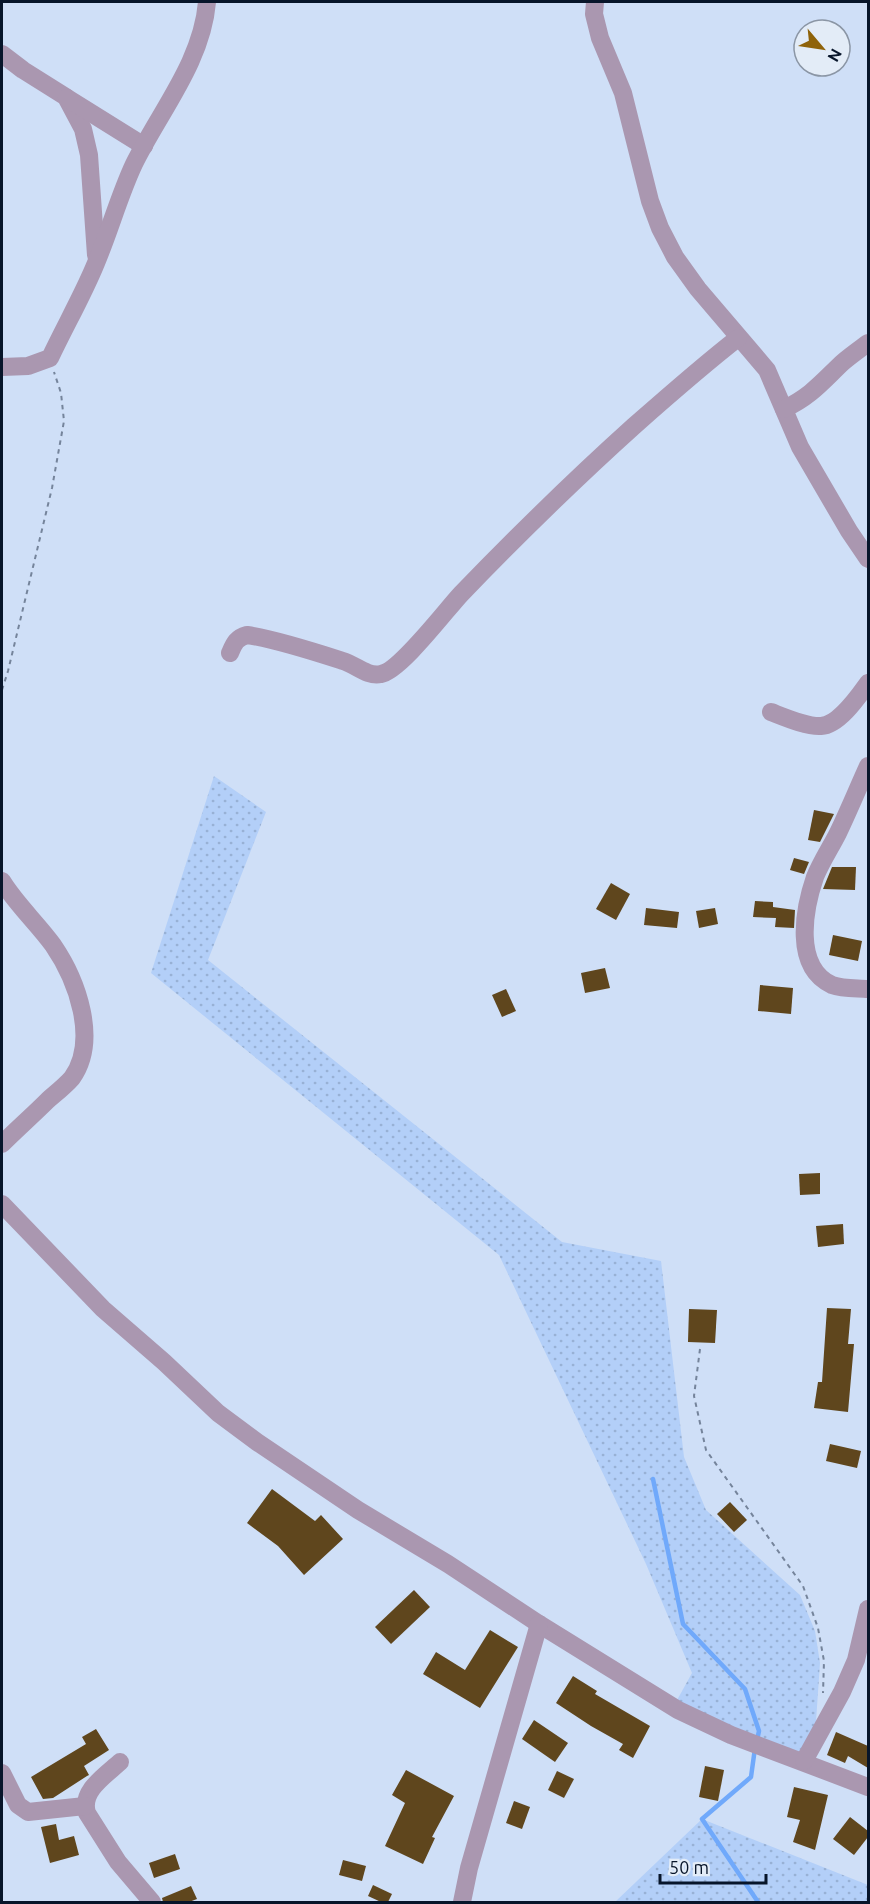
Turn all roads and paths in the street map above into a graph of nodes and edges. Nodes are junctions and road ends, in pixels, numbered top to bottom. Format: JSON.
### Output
{"nodes":[{"id":1,"x":207,"y":2,"type":"edge"},
{"id":2,"x":595,"y":2,"type":"edge"},
{"id":3,"x":2,"y":54,"type":"edge"},
{"id":4,"x":66,"y":97,"type":"junction"},
{"id":5,"x":144,"y":146,"type":"junction"},
{"id":6,"x":96,"y":263,"type":"junction"},
{"id":7,"x":738,"y":338,"type":"junction"},
{"id":8,"x":868,"y":343,"type":"edge"},
{"id":9,"x":50,"y":358,"type":"junction"},
{"id":10,"x":2,"y":367,"type":"edge"},
{"id":11,"x":783,"y":409,"type":"junction"},
{"id":12,"x":868,"y":559,"type":"edge"},
{"id":13,"x":230,"y":653,"type":"dead end"},
{"id":14,"x":868,"y":683,"type":"edge"},
{"id":15,"x":2,"y":690,"type":"edge"},
{"id":16,"x":771,"y":712,"type":"dead end"},
{"id":17,"x":868,"y":766,"type":"edge"},
{"id":18,"x":2,"y":881,"type":"edge"},
{"id":19,"x":868,"y":988,"type":"edge"},
{"id":20,"x":2,"y":1144,"type":"edge"},
{"id":21,"x":2,"y":1204,"type":"edge"},
{"id":22,"x":700,"y":1349,"type":"dead end"},
{"id":23,"x":868,"y":1609,"type":"edge"},
{"id":24,"x":539,"y":1624,"type":"junction"},
{"id":25,"x":823,"y":1695,"type":"dead end"},
{"id":26,"x":804,"y":1761,"type":"junction"},
{"id":27,"x":120,"y":1762,"type":"dead end"},
{"id":28,"x":2,"y":1773,"type":"edge"},
{"id":29,"x":868,"y":1787,"type":"edge"},
{"id":30,"x":85,"y":1806,"type":"junction"},
{"id":31,"x":152,"y":1902,"type":"edge"},
{"id":32,"x":462,"y":1902,"type":"edge"}],
"edges":[{"from":1,"to":5,"type":"street"},
{"from":2,"to":7,"type":"street"},
{"from":3,"to":4,"type":"street"},
{"from":4,"to":5,"type":"street"},
{"from":4,"to":6,"type":"street"},
{"from":5,"to":6,"type":"street"},
{"from":6,"to":9,"type":"street"},
{"from":7,"to":11,"type":"street"},
{"from":7,"to":13,"type":"street"},
{"from":8,"to":11,"type":"street"},
{"from":9,"to":10,"type":"street"},
{"from":9,"to":15,"type":"path"},
{"from":11,"to":12,"type":"street"},
{"from":14,"to":16,"type":"street"},
{"from":17,"to":19,"type":"street"},
{"from":18,"to":20,"type":"street"},
{"from":21,"to":24,"type":"street"},
{"from":22,"to":25,"type":"path"},
{"from":23,"to":26,"type":"street"},
{"from":24,"to":26,"type":"street"},
{"from":24,"to":32,"type":"street"},
{"from":26,"to":29,"type":"street"},
{"from":27,"to":30,"type":"street"},
{"from":28,"to":30,"type":"street"},
{"from":30,"to":31,"type":"street"}]}
